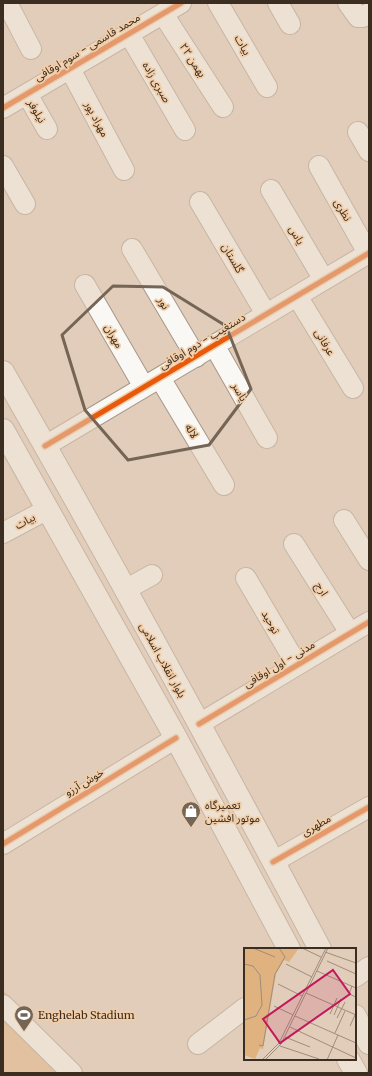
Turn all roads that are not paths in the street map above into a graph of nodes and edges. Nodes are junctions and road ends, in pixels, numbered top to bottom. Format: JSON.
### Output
{"nodes":[{"id":1,"x":7,"y":3,"type":"edge"},
{"id":2,"x":181,"y":3,"type":"edge"},
{"id":3,"x":218,"y":3,"type":"edge"},
{"id":4,"x":278,"y":3,"type":"edge"},
{"id":5,"x":163,"y":14,"type":"junction"},
{"id":6,"x":290,"y":24,"type":"dead end"},
{"id":7,"x":129,"y":34,"type":"junction"},
{"id":8,"x":31,"y":48,"type":"dead end"},
{"id":9,"x":70,"y":69,"type":"junction"},
{"id":10,"x":267,"y":87,"type":"dead end"},
{"id":11,"x":27,"y":94,"type":"junction"},
{"id":12,"x":223,"y":107,"type":"dead end"},
{"id":13,"x":3,"y":108,"type":"edge"},
{"id":14,"x":47,"y":129,"type":"dead end"},
{"id":15,"x":185,"y":130,"type":"dead end"},
{"id":16,"x":358,"y":132,"type":"dead end"},
{"id":17,"x":369,"y":151,"type":"edge"},
{"id":18,"x":3,"y":166,"type":"edge"},
{"id":19,"x":319,"y":166,"type":"dead end"},
{"id":20,"x":124,"y":170,"type":"dead end"},
{"id":21,"x":271,"y":190,"type":"dead end"},
{"id":22,"x":200,"y":202,"type":"dead end"},
{"id":23,"x":25,"y":204,"type":"dead end"},
{"id":24,"x":132,"y":249,"type":"dead end"},
{"id":25,"x":369,"y":254,"type":"edge"},
{"id":26,"x":324,"y":280,"type":"junction"},
{"id":27,"x":85,"y":285,"type":"dead end"},
{"id":28,"x":297,"y":296,"type":"junction"},
{"id":29,"x":266,"y":314,"type":"junction"},
{"id":30,"x":214,"y":346,"type":"junction"},
{"id":31,"x":196,"y":357,"type":"junction"},
{"id":32,"x":3,"y":372,"type":"edge"},
{"id":33,"x":152,"y":383,"type":"junction"},
{"id":34,"x":353,"y":388,"type":"dead end"},
{"id":35,"x":3,"y":430,"type":"edge"},
{"id":36,"x":267,"y":438,"type":"dead end"},
{"id":37,"x":46,"y":446,"type":"junction"},
{"id":38,"x":224,"y":485,"type":"dead end"},
{"id":39,"x":48,"y":509,"type":"junction"},
{"id":40,"x":344,"y":520,"type":"dead end"},
{"id":41,"x":3,"y":533,"type":"edge"},
{"id":42,"x":294,"y":544,"type":"dead end"},
{"id":43,"x":369,"y":560,"type":"edge"},
{"id":44,"x":152,"y":575,"type":"dead end"},
{"id":45,"x":246,"y":578,"type":"dead end"},
{"id":46,"x":125,"y":590,"type":"junction"},
{"id":47,"x":369,"y":622,"type":"edge"},
{"id":48,"x":350,"y":633,"type":"junction"},
{"id":49,"x":297,"y":665,"type":"junction"},
{"id":50,"x":199,"y":724,"type":"junction"},
{"id":51,"x":176,"y":738,"type":"junction"},
{"id":52,"x":369,"y":807,"type":"edge"},
{"id":53,"x":3,"y":844,"type":"edge"},
{"id":54,"x":273,"y":862,"type":"junction"},
{"id":55,"x":288,"y":948,"type":"edge"},
{"id":56,"x":319,"y":948,"type":"edge"},
{"id":57,"x":369,"y":967,"type":"edge"},
{"id":58,"x":356,"y":976,"type":"edge"},
{"id":59,"x":3,"y":1005,"type":"edge"},
{"id":60,"x":244,"y":1009,"type":"edge"},
{"id":61,"x":356,"y":1018,"type":"edge"},
{"id":62,"x":369,"y":1042,"type":"edge"},
{"id":63,"x":198,"y":1044,"type":"dead end"},
{"id":64,"x":349,"y":1060,"type":"edge"},
{"id":65,"x":72,"y":1073,"type":"edge"},
{"id":66,"x":356,"y":1073,"type":"edge"}],
"edges":[{"from":1,"to":8,"type":"street"},
{"from":2,"to":5,"type":"street","name":"محمد قاسمی - سوم اوقافی"},
{"from":3,"to":10,"type":"street","name":"بیات"},
{"from":4,"to":6,"type":"street"},
{"from":5,"to":7,"type":"street","name":"محمد قاسمی - سوم اوقافی"},
{"from":5,"to":12,"type":"street","name":"۲۲ بهمن"},
{"from":7,"to":9,"type":"street","name":"محمد قاسمی - سوم اوقافی"},
{"from":7,"to":15,"type":"street","name":"صبری زاده"},
{"from":9,"to":11,"type":"street","name":"محمد قاسمی - سوم اوقافی"},
{"from":9,"to":20,"type":"street","name":"مهراد پور"},
{"from":11,"to":13,"type":"street","name":"محمد قاسمی - سوم اوقافی"},
{"from":11,"to":14,"type":"street","name":"نیلوفر"},
{"from":16,"to":17,"type":"street"},
{"from":18,"to":23,"type":"street"},
{"from":19,"to":25,"type":"street","name":"نظری"},
{"from":21,"to":26,"type":"street","name":"یاس"},
{"from":22,"to":29,"type":"street","name":"گلستان"},
{"from":24,"to":31,"type":"street","name":"نور"},
{"from":25,"to":26,"type":"street","name":"دستغیب - دوم اوقافی"},
{"from":26,"to":28,"type":"street","name":"دستغیب - دوم اوقافی"},
{"from":27,"to":33,"type":"street","name":"مهران"},
{"from":28,"to":29,"type":"street","name":"دستغیب - دوم اوقافی"},
{"from":28,"to":34,"type":"street","name":"عرفانی"},
{"from":29,"to":30,"type":"street","name":"دستغیب - دوم اوقافی"},
{"from":30,"to":31,"type":"street","name":"دستغیب - دوم اوقافی"},
{"from":30,"to":36,"type":"street","name":"یاسر"},
{"from":31,"to":33,"type":"street","name":"دستغیب - دوم اوقافی"},
{"from":32,"to":37,"type":"main road","name":"بلوار انقلاب اسلامی"},
{"from":33,"to":37,"type":"street","name":"دستغیب - دوم اوقافی"},
{"from":33,"to":38,"type":"street","name":"لاله"},
{"from":35,"to":39,"type":"main road"},
{"from":37,"to":46,"type":"main road","name":"بلوار انقلاب اسلامی"},
{"from":39,"to":41,"type":"street","name":"بیات"},
{"from":39,"to":51,"type":"main road"},
{"from":40,"to":43,"type":"street"},
{"from":42,"to":48,"type":"street","name":"ارج"},
{"from":44,"to":46,"type":"street"},
{"from":45,"to":49,"type":"street","name":"توحید"},
{"from":46,"to":50,"type":"main road","name":"بلوار انقلاب اسلامی"},
{"from":47,"to":48,"type":"street","name":"مدنی - اول اوقافی"},
{"from":48,"to":49,"type":"street","name":"مدنی - اول اوقافی"},
{"from":49,"to":50,"type":"street","name":"مدنی - اول اوقافی"},
{"from":50,"to":54,"type":"main road","name":"بلوار انقلاب اسلامی"},
{"from":51,"to":53,"type":"street","name":"خوش آرزو"},
{"from":51,"to":55,"type":"main road"},
{"from":52,"to":54,"type":"street","name":"مطهری"},
{"from":54,"to":56,"type":"main road","name":"بلوار انقلاب اسلامی"},
{"from":57,"to":58,"type":"street"},
{"from":59,"to":65,"type":"street"},
{"from":60,"to":63,"type":"street"},
{"from":61,"to":62,"type":"main road"},
{"from":64,"to":66,"type":"main road"}]}
